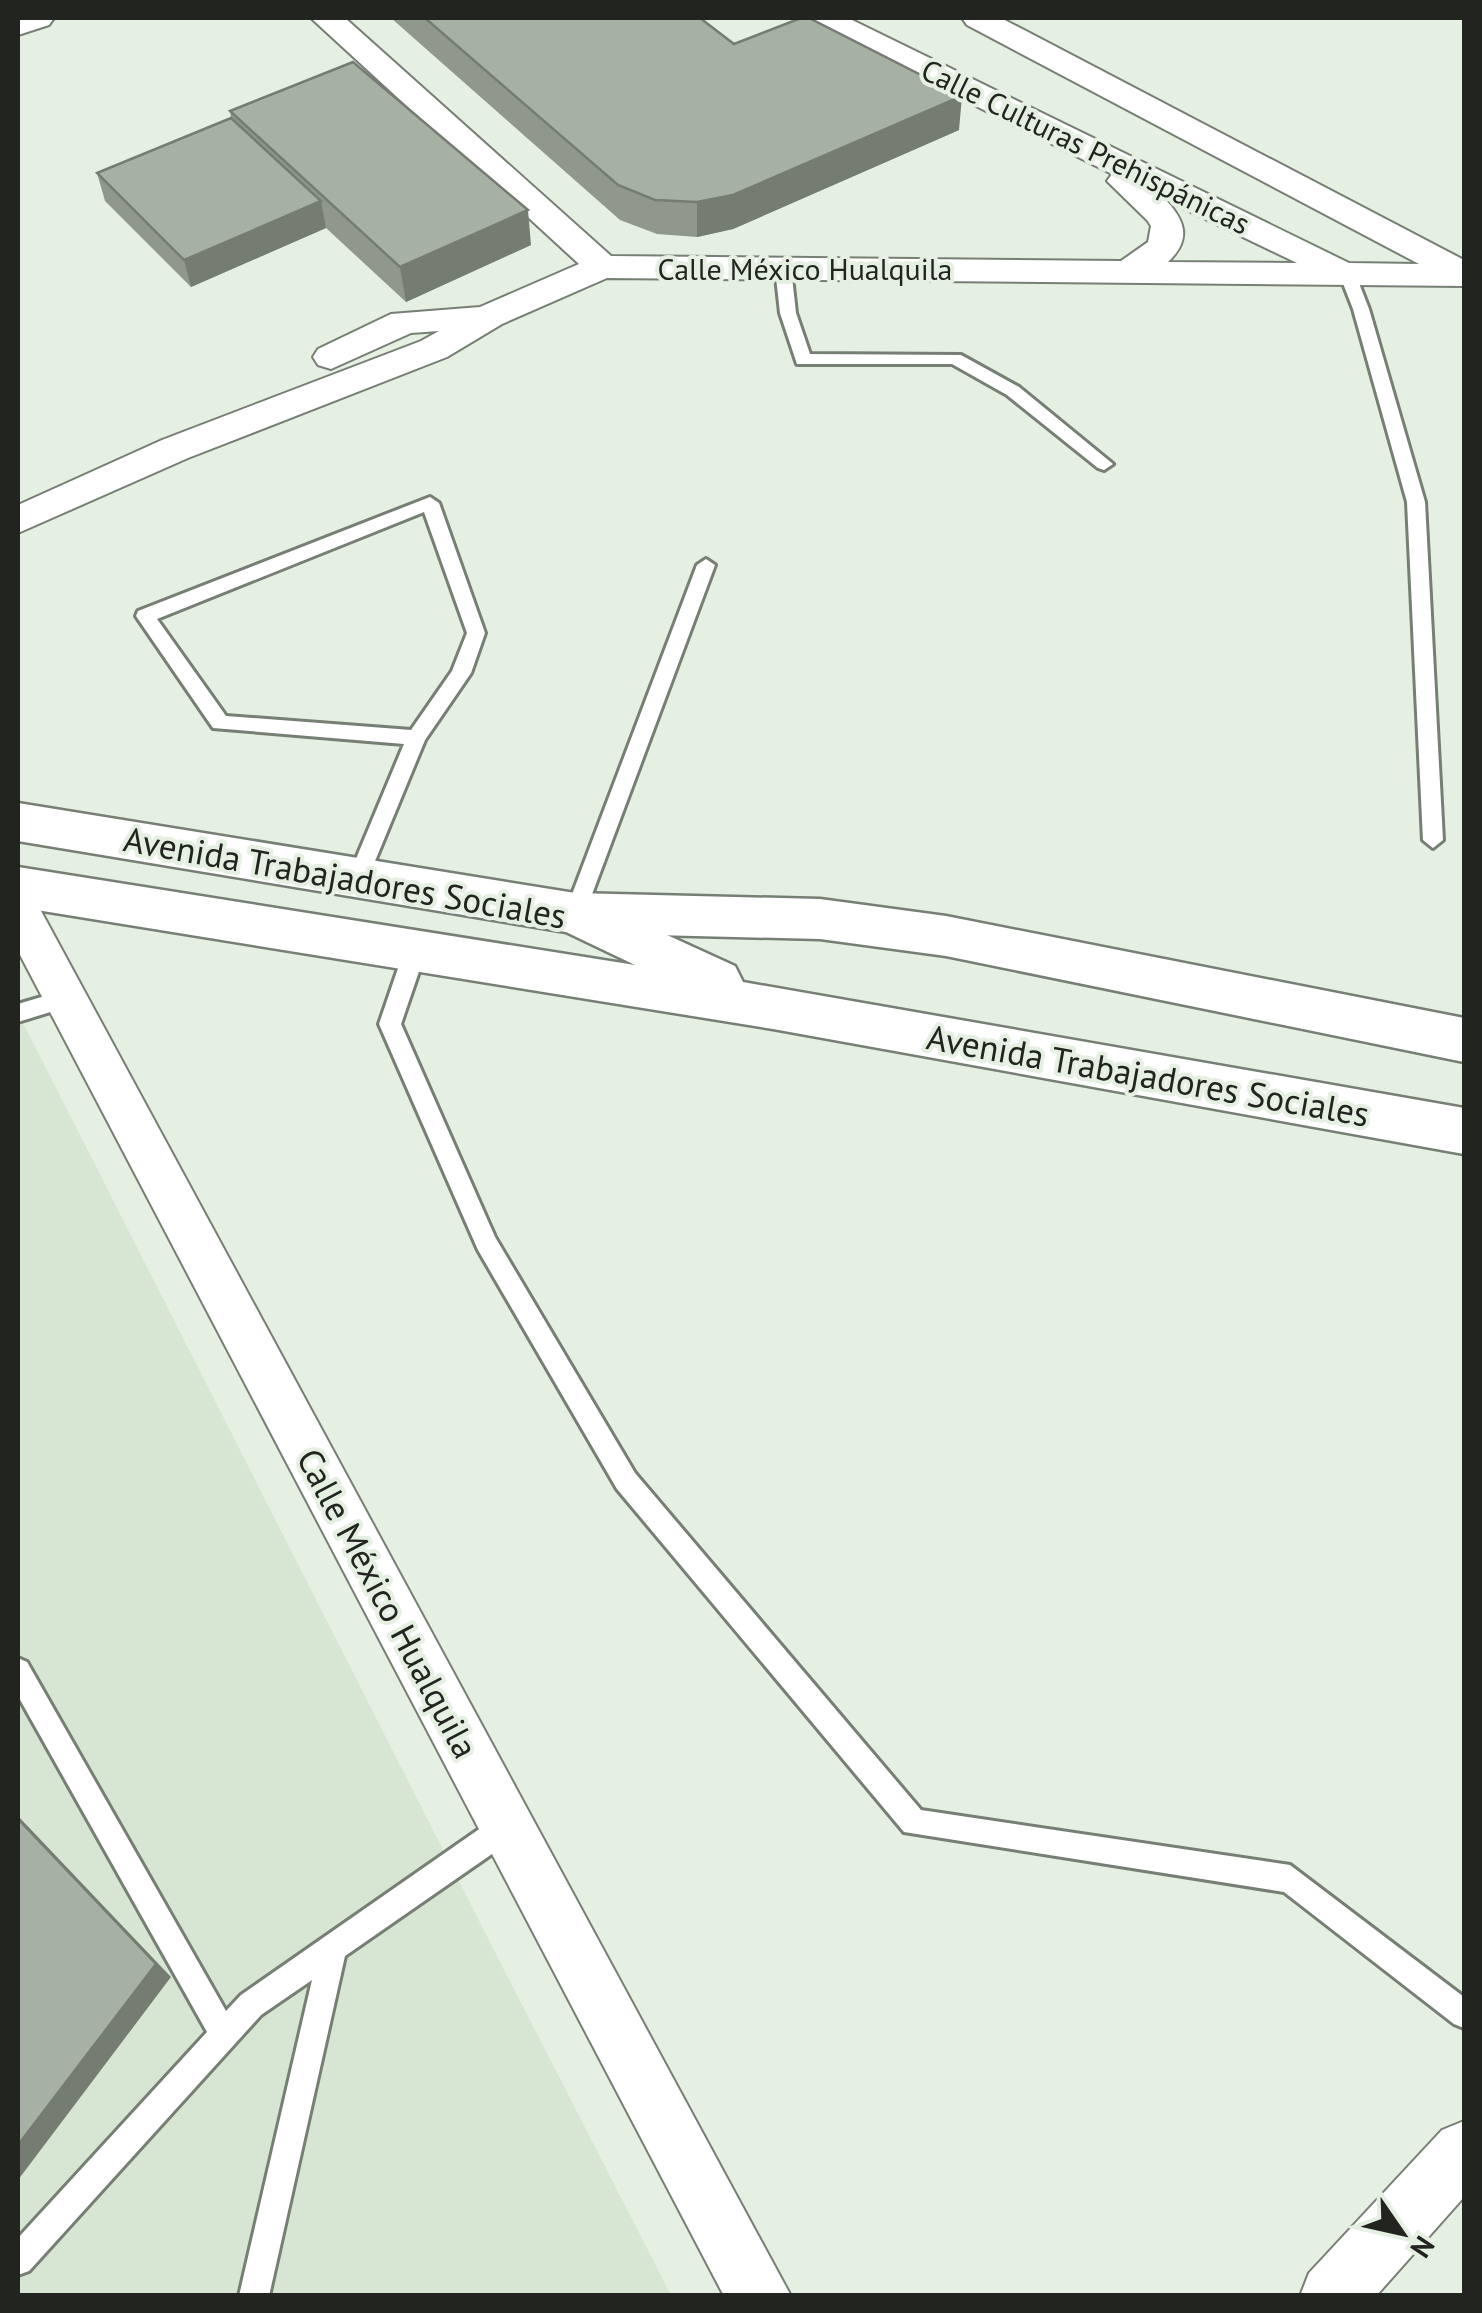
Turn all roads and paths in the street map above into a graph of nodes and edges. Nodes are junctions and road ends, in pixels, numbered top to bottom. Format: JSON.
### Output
{"nodes":[{"id":1,"x":38,"y":18,"type":"edge"},
{"id":2,"x":327,"y":18,"type":"edge"},
{"id":3,"x":826,"y":18,"type":"edge"},
{"id":4,"x":978,"y":18,"type":"edge"},
{"id":5,"x":18,"y":26,"type":"edge"},
{"id":6,"x":1078,"y":145,"type":"junction"},
{"id":7,"x":602,"y":267,"type":"junction"},
{"id":8,"x":782,"y":268,"type":"junction"},
{"id":9,"x":1131,"y":270,"type":"junction"},
{"id":10,"x":1347,"y":274,"type":"junction"},
{"id":11,"x":1464,"y":275,"type":"edge"},
{"id":12,"x":167,"y":441,"type":"junction"},
{"id":13,"x":1104,"y":464,"type":"dead end"},
{"id":14,"x":18,"y":492,"type":"edge"},
{"id":15,"x":18,"y":520,"type":"edge"},
{"id":16,"x":706,"y":564,"type":"dead end"},
{"id":17,"x":416,"y":738,"type":"junction"},
{"id":18,"x":18,"y":822,"type":"edge"},
{"id":19,"x":1433,"y":840,"type":"dead end"},
{"id":20,"x":358,"y":878,"type":"junction"},
{"id":21,"x":18,"y":888,"type":"edge"},
{"id":22,"x":18,"y":910,"type":"edge"},
{"id":23,"x":575,"y":913,"type":"junction"},
{"id":24,"x":415,"y":951,"type":"junction"},
{"id":25,"x":41,"y":1006,"type":"edge"},
{"id":26,"x":774,"y":1008,"type":"junction"},
{"id":27,"x":1464,"y":1040,"type":"edge"},
{"id":28,"x":1464,"y":1131,"type":"edge"},
{"id":29,"x":18,"y":1672,"type":"edge"},
{"id":30,"x":508,"y":1826,"type":"junction"},
{"id":31,"x":333,"y":1948,"type":"junction"},
{"id":32,"x":1464,"y":2014,"type":"edge"},
{"id":33,"x":224,"y":2036,"type":"junction"},
{"id":34,"x":1464,"y":2152,"type":"edge"},
{"id":35,"x":18,"y":2260,"type":"edge"},
{"id":36,"x":254,"y":2296,"type":"edge"},
{"id":37,"x":758,"y":2296,"type":"edge"},
{"id":38,"x":1332,"y":2296,"type":"edge"}],
"edges":[{"from":1,"to":5,"type":"street"},
{"from":2,"to":7,"type":"street"},
{"from":3,"to":6,"type":"street","name":"Calle Culturas Prehispánicas"},
{"from":4,"to":11,"type":"street","name":"Calle Culturas Prehispánicas"},
{"from":6,"to":9,"type":"street"},
{"from":6,"to":10,"type":"street","name":"Calle Culturas Prehispánicas"},
{"from":7,"to":8,"type":"street","name":"Calle México Hualquila"},
{"from":7,"to":12,"type":"street","name":"Calle México Hualquila"},
{"from":8,"to":9,"type":"street","name":"Calle México Hualquila"},
{"from":8,"to":13,"type":"lane"},
{"from":9,"to":10,"type":"street","name":"Calle México Hualquila"},
{"from":10,"to":11,"type":"street","name":"Calle México Hualquila"},
{"from":10,"to":19,"type":"lane"},
{"from":12,"to":14,"type":"street","name":"Calle México Hualquila"},
{"from":12,"to":15,"type":"street","name":"Calle México Hualquila"},
{"from":16,"to":23,"type":"lane"},
{"from":17,"to":17,"type":"lane"},
{"from":17,"to":20,"type":"lane"},
{"from":18,"to":20,"type":"main road","name":"Avenida Trabajadores Sociales"},
{"from":20,"to":23,"type":"main road","name":"Avenida Trabajadores Sociales"},
{"from":21,"to":24,"type":"main road","name":"Avenida Trabajadores Sociales"},
{"from":22,"to":25,"type":"street","name":"Calle México Hualquila"},
{"from":23,"to":26,"type":"main road","name":"Avenida Trabajadores Sociales"},
{"from":23,"to":27,"type":"main road"},
{"from":24,"to":26,"type":"main road","name":"Avenida Trabajadores Sociales"},
{"from":24,"to":32,"type":"lane"},
{"from":25,"to":30,"type":"street","name":"Calle México Hualquila"},
{"from":26,"to":28,"type":"main road","name":"Avenida Trabajadores Sociales"},
{"from":29,"to":33,"type":"lane"},
{"from":30,"to":31,"type":"lane"},
{"from":30,"to":37,"type":"street","name":"Calle México Hualquila"},
{"from":31,"to":33,"type":"lane"},
{"from":31,"to":36,"type":"lane"},
{"from":33,"to":35,"type":"lane"},
{"from":34,"to":38,"type":"street"}]}
